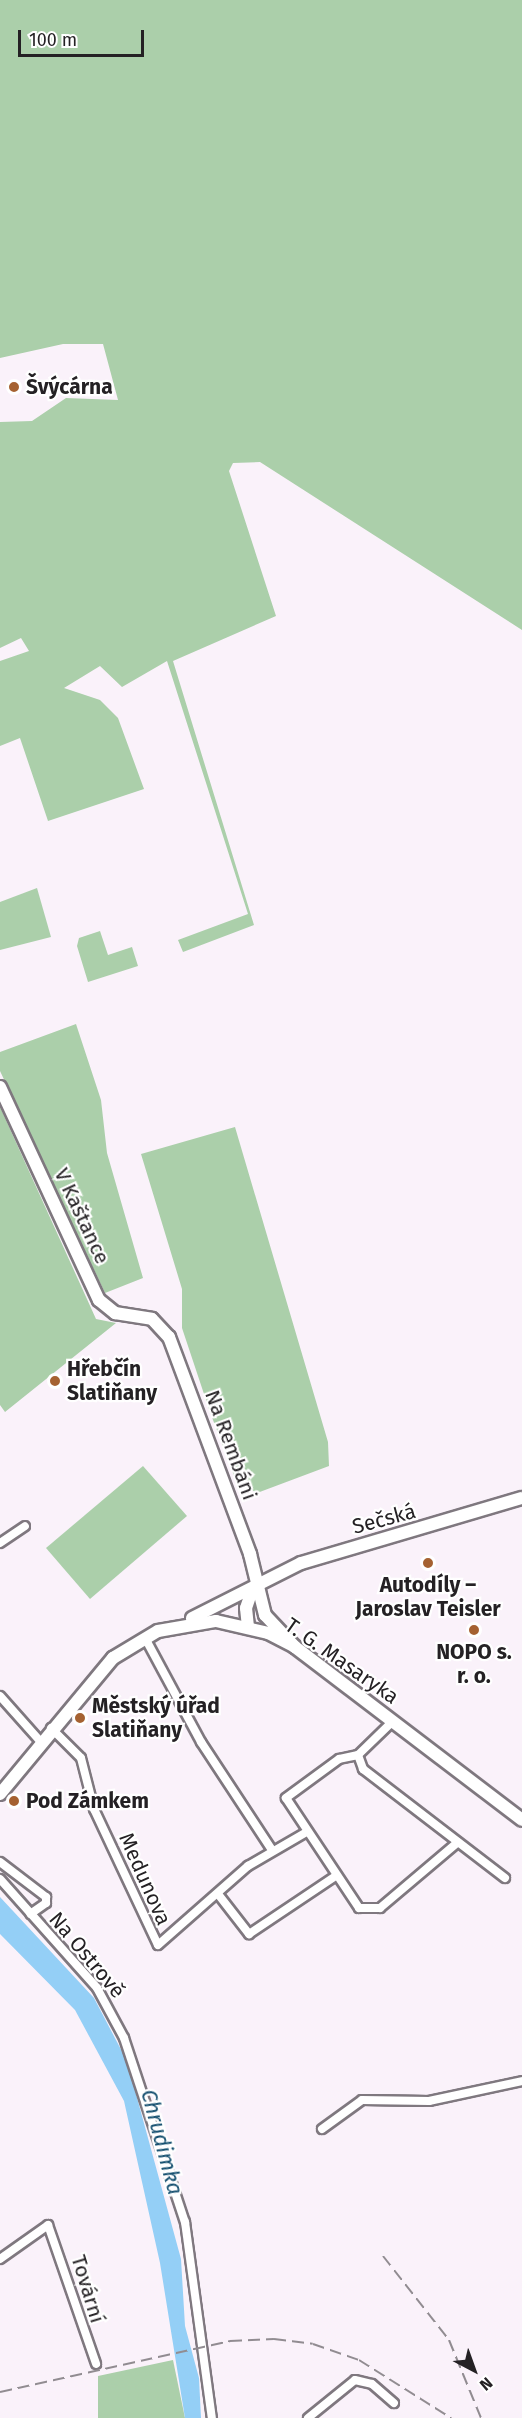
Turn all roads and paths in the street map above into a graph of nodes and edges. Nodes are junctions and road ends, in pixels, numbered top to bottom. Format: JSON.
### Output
{"nodes":[{"id":1,"x":0,"y":1087,"type":"edge"},
{"id":2,"x":159,"y":1324,"type":"joint"},
{"id":3,"x":522,"y":1498,"type":"edge"},
{"id":4,"x":24,"y":1526,"type":"dead end"},
{"id":5,"x":0,"y":1543,"type":"edge"},
{"id":6,"x":256,"y":1586,"type":"junction"},
{"id":7,"x":261,"y":1604,"type":"junction"},
{"id":8,"x":248,"y":1627,"type":"junction"},
{"id":9,"x":158,"y":1631,"type":"junction"},
{"id":10,"x":145,"y":1638,"type":"junction"},
{"id":11,"x":295,"y":1647,"type":"junction"},
{"id":12,"x":0,"y":1696,"type":"edge"},
{"id":13,"x":393,"y":1721,"type":"junction"},
{"id":14,"x":51,"y":1728,"type":"junction"},
{"id":15,"x":41,"y":1742,"type":"junction"},
{"id":16,"x":358,"y":1755,"type":"junction"},
{"id":17,"x":0,"y":1794,"type":"edge"},
{"id":18,"x":522,"y":1820,"type":"edge"},
{"id":19,"x":305,"y":1833,"type":"junction"},
{"id":20,"x":458,"y":1842,"type":"junction"},
{"id":21,"x":272,"y":1850,"type":"junction"},
{"id":22,"x":0,"y":1862,"type":"edge"},
{"id":23,"x":334,"y":1877,"type":"junction"},
{"id":24,"x":505,"y":1878,"type":"dead end"},
{"id":25,"x":0,"y":1879,"type":"edge"},
{"id":26,"x":218,"y":1894,"type":"junction"},
{"id":27,"x":30,"y":1914,"type":"junction"},
{"id":28,"x":522,"y":2080,"type":"edge"},
{"id":29,"x":322,"y":2128,"type":"dead end"},
{"id":30,"x":0,"y":2259,"type":"edge"},
{"id":31,"x":96,"y":2364,"type":"dead end"},
{"id":32,"x":394,"y":2403,"type":"dead end"},
{"id":33,"x":212,"y":2418,"type":"edge"},
{"id":34,"x":308,"y":2418,"type":"edge"}],
"edges":[{"from":1,"to":2,"type":"street","name":"V Kaštance"},
{"from":2,"to":6,"type":"street","name":"Na Rembáni"},
{"from":3,"to":6,"type":"street","name":"Sečská"},
{"from":4,"to":5,"type":"street"},
{"from":6,"to":7,"type":"street"},
{"from":6,"to":8,"type":"street"},
{"from":6,"to":9,"type":"street","name":"Sečská"},
{"from":7,"to":8,"type":"street"},
{"from":7,"to":11,"type":"street"},
{"from":8,"to":9,"type":"street","name":"T. G. Masaryka"},
{"from":8,"to":11,"type":"street","name":"T. G. Masaryka"},
{"from":9,"to":10,"type":"street","name":"T. G. Masaryka"},
{"from":10,"to":14,"type":"street","name":"T. G. Masaryka"},
{"from":10,"to":21,"type":"street"},
{"from":11,"to":13,"type":"street","name":"T. G. Masaryka"},
{"from":12,"to":15,"type":"street"},
{"from":13,"to":16,"type":"street"},
{"from":13,"to":18,"type":"street","name":"T. G. Masaryka"},
{"from":14,"to":15,"type":"street","name":"T. G. Masaryka"},
{"from":14,"to":26,"type":"street","name":"Medunova"},
{"from":15,"to":17,"type":"street","name":"T. G. Masaryka"},
{"from":16,"to":19,"type":"street"},
{"from":16,"to":20,"type":"street"},
{"from":19,"to":21,"type":"street","name":"Medunova"},
{"from":19,"to":23,"type":"street"},
{"from":20,"to":23,"type":"street"},
{"from":20,"to":24,"type":"street"},
{"from":21,"to":26,"type":"street","name":"Medunova"},
{"from":22,"to":27,"type":"street","name":"Na Ostrově"},
{"from":23,"to":26,"type":"street"},
{"from":25,"to":27,"type":"street","name":"Na Ostrově"},
{"from":27,"to":33,"type":"street","name":"Na Ostrově"},
{"from":28,"to":29,"type":"street"},
{"from":30,"to":31,"type":"street","name":"Tovární"},
{"from":32,"to":34,"type":"street"}]}
